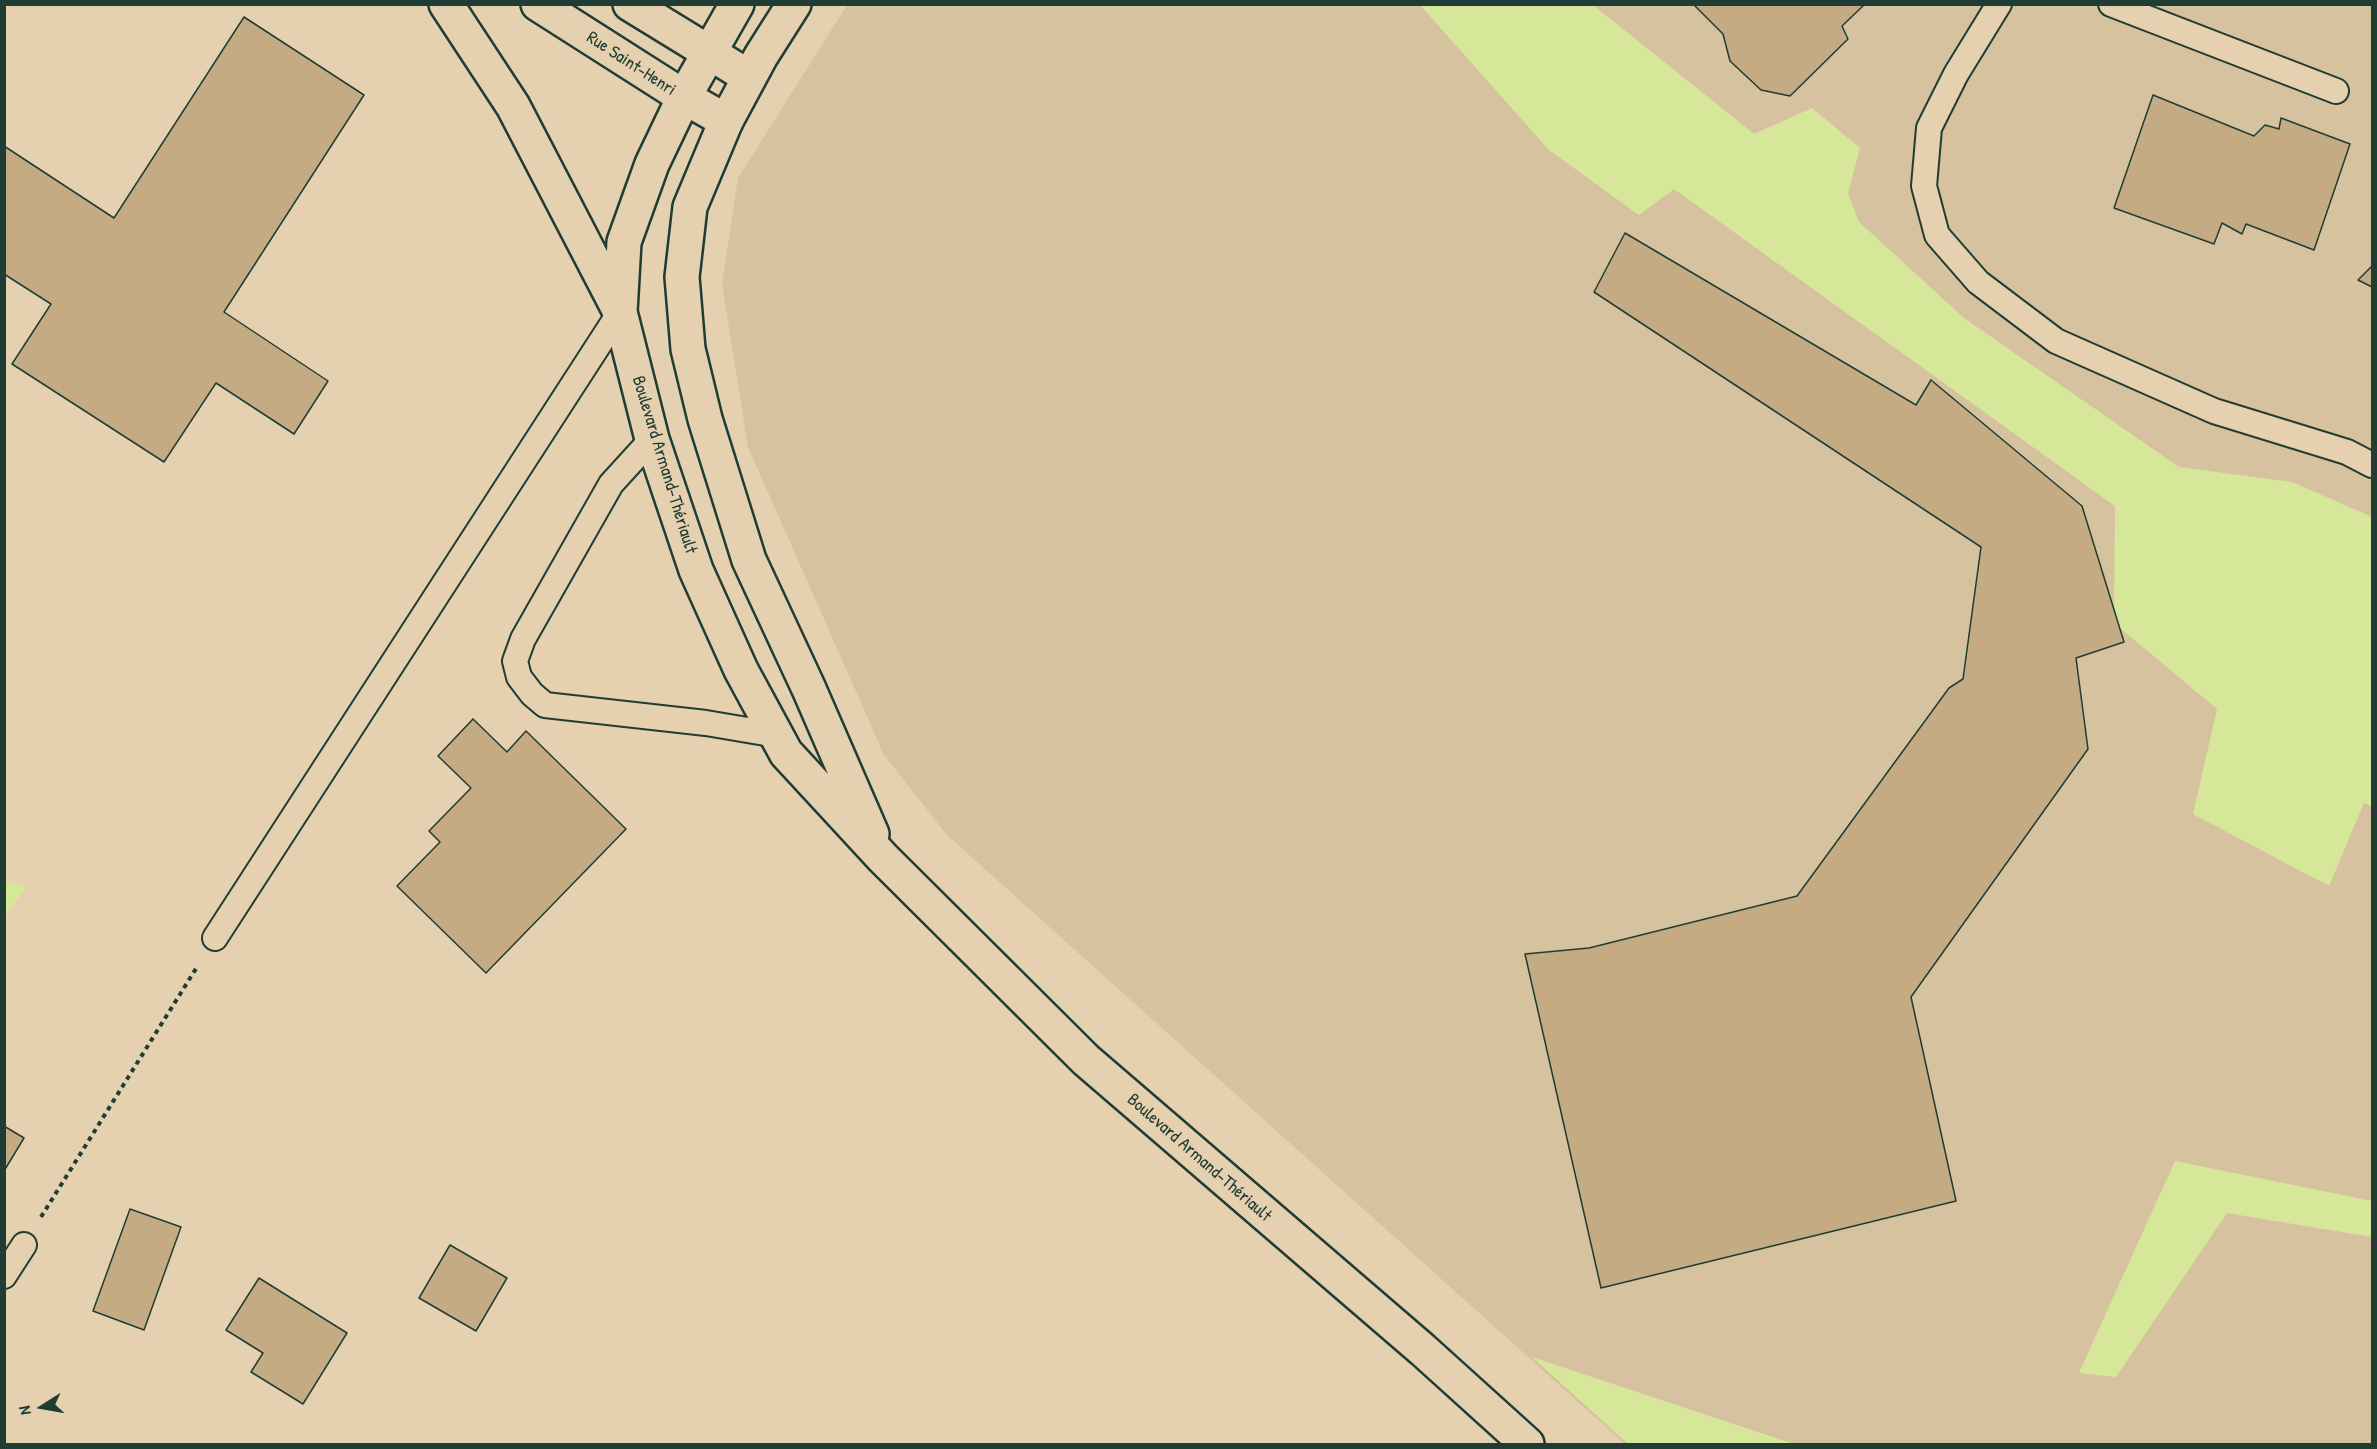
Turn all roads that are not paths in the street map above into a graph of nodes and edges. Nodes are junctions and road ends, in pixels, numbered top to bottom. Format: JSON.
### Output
{"nodes":[{"id":1,"x":446,"y":4,"type":"edge"},
{"id":2,"x":538,"y":4,"type":"edge"},
{"id":3,"x":630,"y":4,"type":"edge"},
{"id":4,"x":737,"y":4,"type":"edge"},
{"id":5,"x":794,"y":4,"type":"edge"},
{"id":6,"x":1999,"y":4,"type":"edge"},
{"id":7,"x":2111,"y":4,"type":"edge"},
{"id":8,"x":708,"y":53,"type":"junction"},
{"id":9,"x":749,"y":77,"type":"junction"},
{"id":10,"x":2336,"y":91,"type":"dead end"},
{"id":11,"x":684,"y":98,"type":"junction"},
{"id":12,"x":726,"y":121,"type":"junction"},
{"id":13,"x":620,"y":312,"type":"junction"},
{"id":14,"x":652,"y":439,"type":"junction"},
{"id":15,"x":2373,"y":465,"type":"edge"},
{"id":16,"x":777,"y":735,"type":"junction"},
{"id":17,"x":883,"y":858,"type":"junction"},
{"id":18,"x":215,"y":938,"type":"road end"},
{"id":19,"x":24,"y":1245,"type":"road end"},
{"id":20,"x":4,"y":1276,"type":"edge"},
{"id":21,"x":1527,"y":1444,"type":"edge"}],
"edges":[{"from":1,"to":13,"type":"street"},
{"from":2,"to":11,"type":"street","name":"Rue Saint-Henri"},
{"from":3,"to":8,"type":"street"},
{"from":4,"to":8,"type":"street","name":"Boulevard Armand-Thériault"},
{"from":5,"to":9,"type":"street","name":"Boulevard Armand-Thériault"},
{"from":6,"to":15,"type":"lane"},
{"from":7,"to":10,"type":"lane"},
{"from":8,"to":9,"type":"street"},
{"from":8,"to":11,"type":"street","name":"Boulevard Armand-Thériault"},
{"from":9,"to":12,"type":"street","name":"Boulevard Armand-Thériault"},
{"from":11,"to":12,"type":"street","name":"Rue Saint-Henri"},
{"from":11,"to":13,"type":"street","name":"Boulevard Armand-Thériault"},
{"from":12,"to":17,"type":"street","name":"Boulevard Armand-Thériault"},
{"from":13,"to":14,"type":"street","name":"Boulevard Armand-Thériault"},
{"from":13,"to":18,"type":"lane"},
{"from":14,"to":16,"type":"street","name":"Boulevard Armand-Thériault"},
{"from":14,"to":16,"type":"lane"},
{"from":16,"to":17,"type":"street","name":"Boulevard Armand-Thériault"},
{"from":17,"to":21,"type":"street","name":"Boulevard Armand-Thériault"},
{"from":19,"to":20,"type":"lane"}]}
